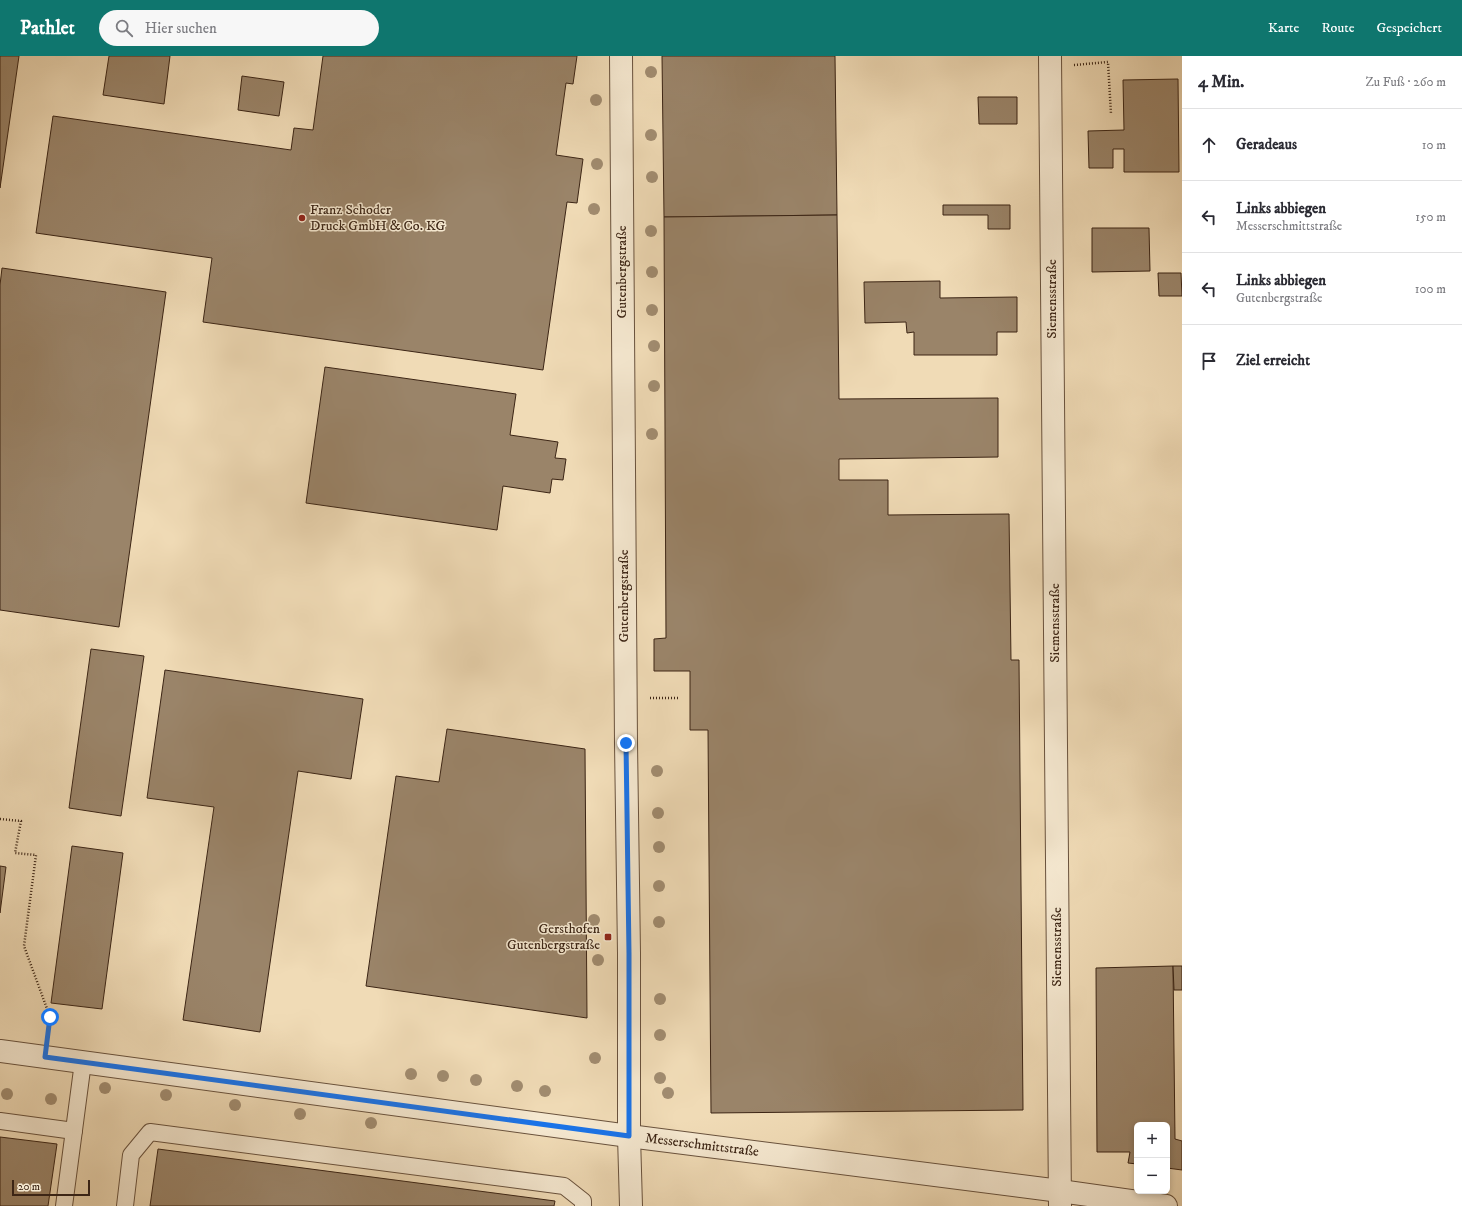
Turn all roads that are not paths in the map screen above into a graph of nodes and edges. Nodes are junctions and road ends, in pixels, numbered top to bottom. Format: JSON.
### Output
{"nodes":[{"id":1,"x":621,"y":56,"type":"edge"},
{"id":2,"x":1050,"y":62,"type":"edge"},
{"id":3,"x":0,"y":1051,"type":"edge"},
{"id":4,"x":83,"y":1062,"type":"junction"},
{"id":5,"x":0,"y":1121,"type":"edge"},
{"id":6,"x":74,"y":1131,"type":"junction"},
{"id":7,"x":629,"y":1136,"type":"junction"},
{"id":8,"x":1060,"y":1198,"type":"edge"},
{"id":9,"x":64,"y":1206,"type":"edge"},
{"id":10,"x":126,"y":1206,"type":"edge"},
{"id":11,"x":583,"y":1206,"type":"edge"},
{"id":12,"x":631,"y":1206,"type":"edge"},
{"id":13,"x":1166,"y":1206,"type":"edge"}],
"edges":[{"from":1,"to":7,"type":"street","name":"Gutenbergstraße"},
{"from":2,"to":8,"type":"street","name":"Siemensstraße"},
{"from":3,"to":4,"type":"street","name":"Messerschmittstraße"},
{"from":4,"to":6,"type":"lane"},
{"from":4,"to":7,"type":"street","name":"Messerschmittstraße"},
{"from":5,"to":6,"type":"lane"},
{"from":6,"to":9,"type":"lane"},
{"from":7,"to":8,"type":"street","name":"Messerschmittstraße"},
{"from":7,"to":12,"type":"street","name":"Gutenbergstraße"},
{"from":8,"to":13,"type":"street","name":"Messerschmittstraße"},
{"from":10,"to":11,"type":"lane"}]}
